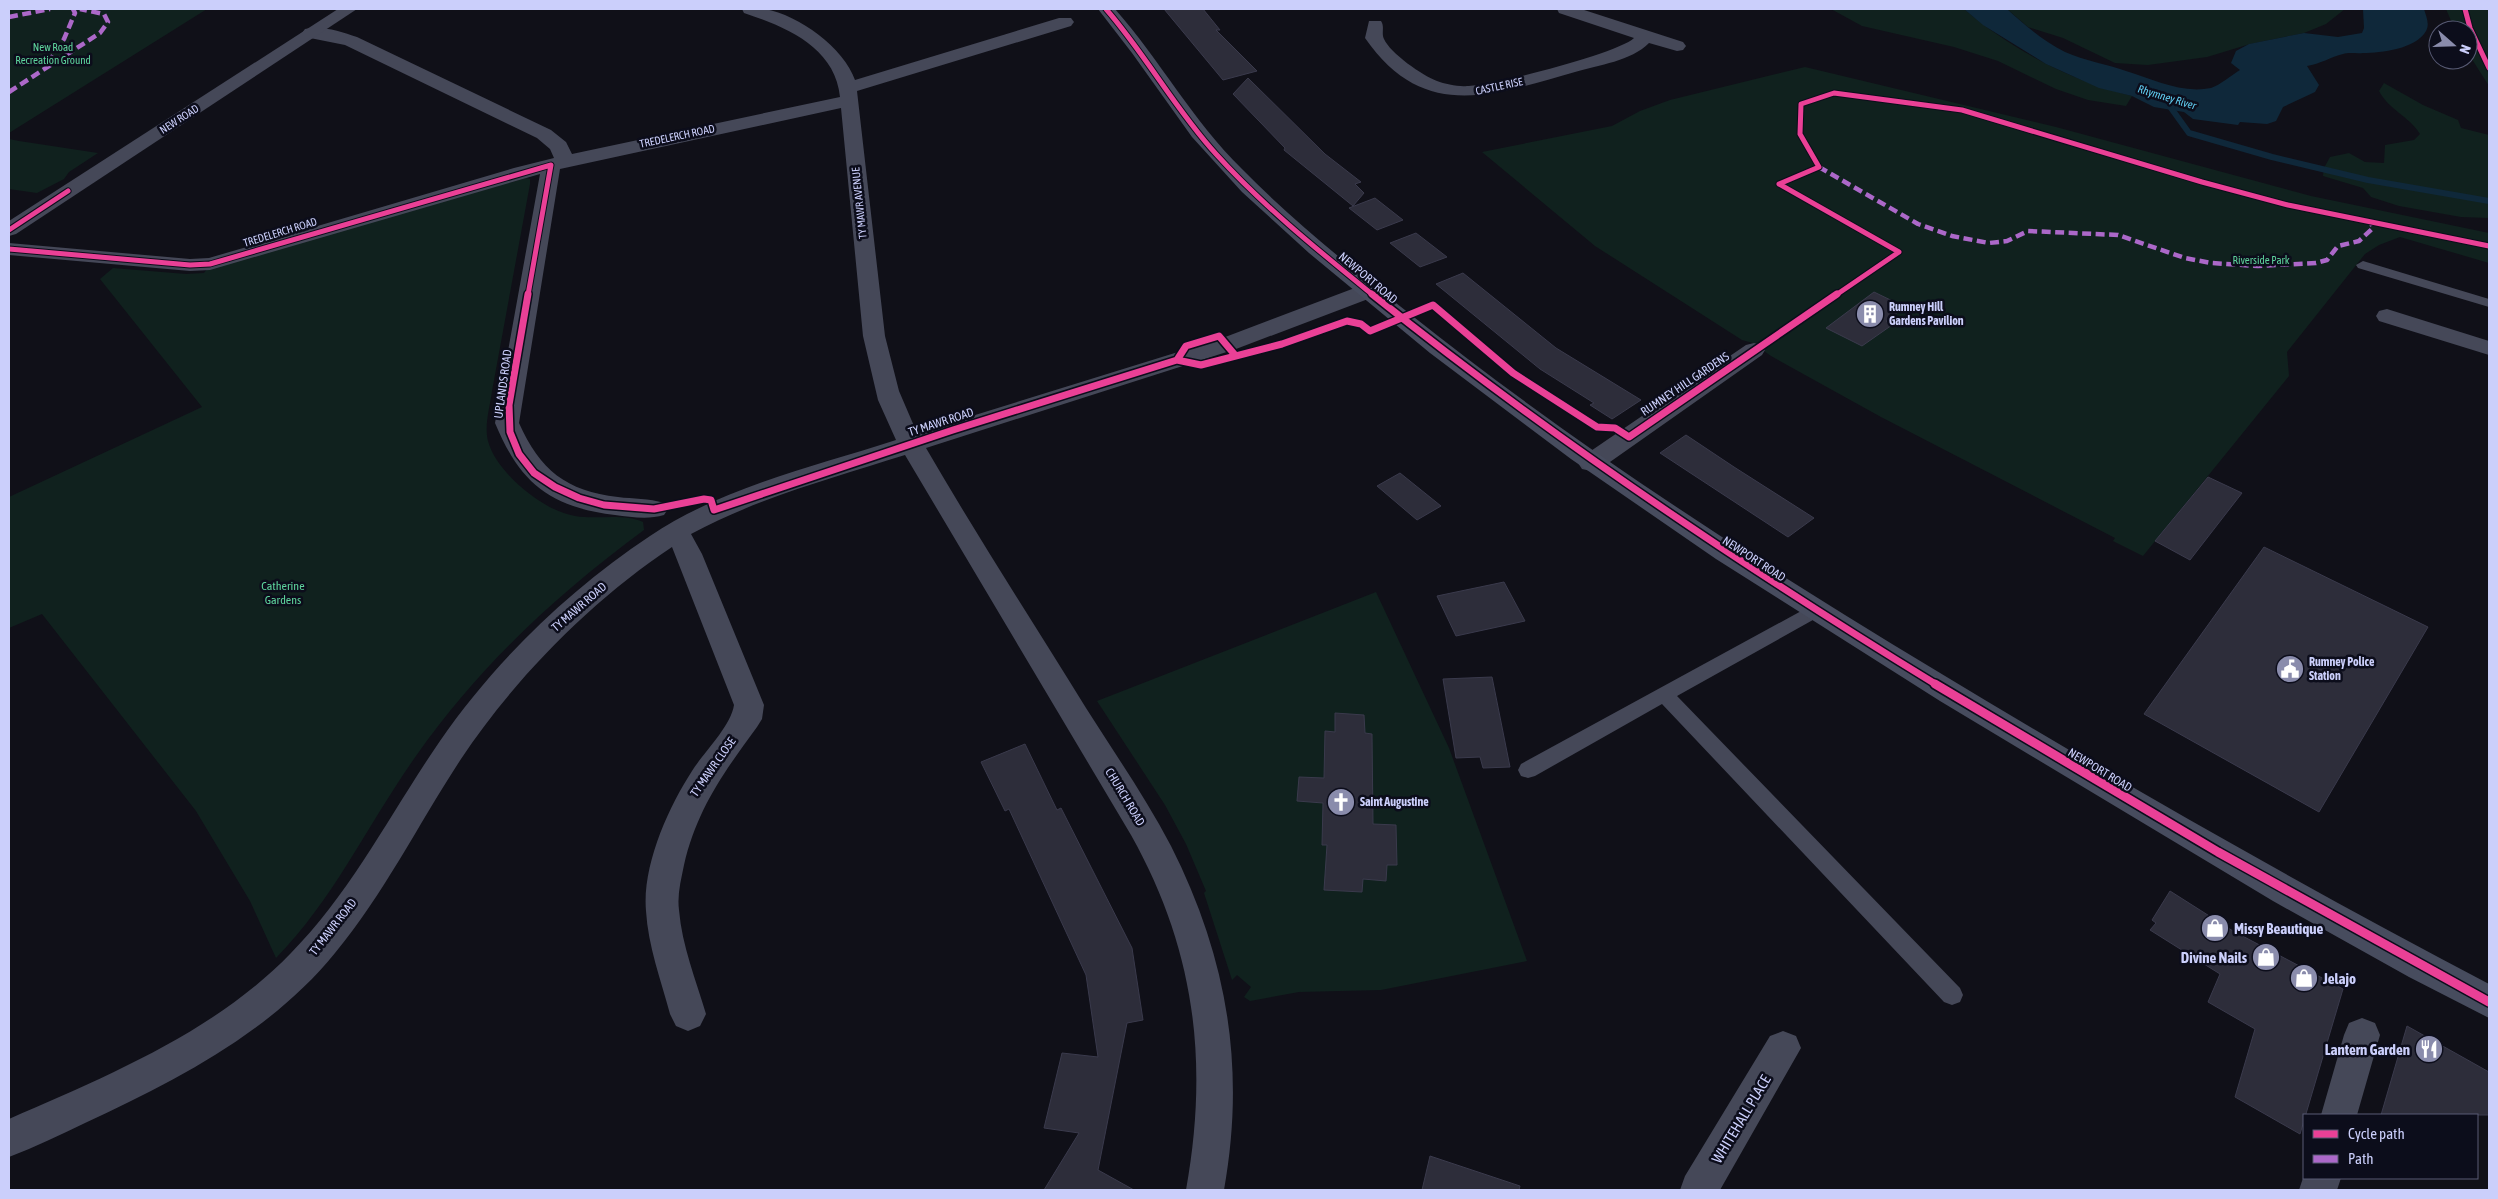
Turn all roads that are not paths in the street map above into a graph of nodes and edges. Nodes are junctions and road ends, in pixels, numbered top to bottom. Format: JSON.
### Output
{"nodes":[{"id":1,"x":349,"y":9,"type":"edge"},
{"id":2,"x":750,"y":9,"type":"edge"},
{"id":3,"x":1106,"y":9,"type":"edge"},
{"id":4,"x":1564,"y":9,"type":"edge"},
{"id":5,"x":1065,"y":22,"type":"dead end"},
{"id":6,"x":1375,"y":25,"type":"dead end"},
{"id":7,"x":311,"y":33,"type":"junction"},
{"id":8,"x":1646,"y":36,"type":"junction"},
{"id":9,"x":1677,"y":46,"type":"dead end"},
{"id":10,"x":849,"y":94,"type":"junction"},
{"id":11,"x":558,"y":163,"type":"junction"},
{"id":12,"x":9,"y":230,"type":"edge"},
{"id":13,"x":9,"y":249,"type":"edge"},
{"id":14,"x":2363,"y":265,"type":"dead end"},
{"id":15,"x":1368,"y":291,"type":"junction"},
{"id":16,"x":2489,"y":303,"type":"edge"},
{"id":17,"x":2387,"y":316,"type":"dead end"},
{"id":18,"x":2489,"y":348,"type":"edge"},
{"id":19,"x":1754,"y":350,"type":"dead end"},
{"id":20,"x":912,"y":444,"type":"junction"},
{"id":21,"x":1591,"y":463,"type":"junction"},
{"id":22,"x":656,"y":509,"type":"dead end"},
{"id":23,"x":676,"y":531,"type":"junction"},
{"id":24,"x":1814,"y":611,"type":"junction"},
{"id":25,"x":1664,"y":694,"type":"junction"},
{"id":26,"x":1528,"y":770,"type":"dead end"},
{"id":27,"x":1952,"y":995,"type":"dead end"},
{"id":28,"x":2489,"y":1002,"type":"edge"},
{"id":29,"x":688,"y":1014,"type":"dead end"},
{"id":30,"x":2362,"y":1035,"type":"dead end"},
{"id":31,"x":1783,"y":1048,"type":"dead end"},
{"id":32,"x":2340,"y":1114,"type":"edge"},
{"id":33,"x":9,"y":1138,"type":"edge"},
{"id":34,"x":1205,"y":1190,"type":"edge"},
{"id":35,"x":1699,"y":1190,"type":"edge"}],
"edges":[{"from":1,"to":7,"type":"street","name":"NEW ROAD"},
{"from":2,"to":10,"type":"street","name":"TY MAWR AVENUE"},
{"from":3,"to":15,"type":"main road","name":"NEWPORT ROAD"},
{"from":4,"to":8,"type":"street"},
{"from":5,"to":10,"type":"street","name":"TREDELERCH ROAD"},
{"from":6,"to":8,"type":"street","name":"CASTLE RISE"},
{"from":7,"to":11,"type":"street"},
{"from":7,"to":12,"type":"street","name":"NEW ROAD"},
{"from":8,"to":9,"type":"street"},
{"from":10,"to":11,"type":"street","name":"TREDELERCH ROAD"},
{"from":10,"to":20,"type":"street","name":"TY MAWR AVENUE"},
{"from":11,"to":13,"type":"street","name":"TREDELERCH ROAD"},
{"from":11,"to":22,"type":"street","name":"UPLANDS ROAD"},
{"from":14,"to":16,"type":"lane"},
{"from":15,"to":20,"type":"street","name":"TY MAWR ROAD"},
{"from":15,"to":21,"type":"main road","name":"NEWPORT ROAD"},
{"from":17,"to":18,"type":"street"},
{"from":19,"to":21,"type":"street","name":"RUMNEY HILL GARDENS"},
{"from":20,"to":23,"type":"street","name":"TY MAWR ROAD"},
{"from":20,"to":34,"type":"street","name":"CHURCH ROAD"},
{"from":21,"to":24,"type":"main road","name":"NEWPORT ROAD"},
{"from":23,"to":29,"type":"street","name":"TY MAWR CLOSE"},
{"from":23,"to":33,"type":"street","name":"TY MAWR ROAD"},
{"from":24,"to":25,"type":"lane"},
{"from":24,"to":28,"type":"main road","name":"NEWPORT ROAD"},
{"from":25,"to":26,"type":"lane"},
{"from":25,"to":27,"type":"lane"},
{"from":30,"to":32,"type":"street"},
{"from":31,"to":35,"type":"street","name":"WHITEHALL PLACE"}]}
